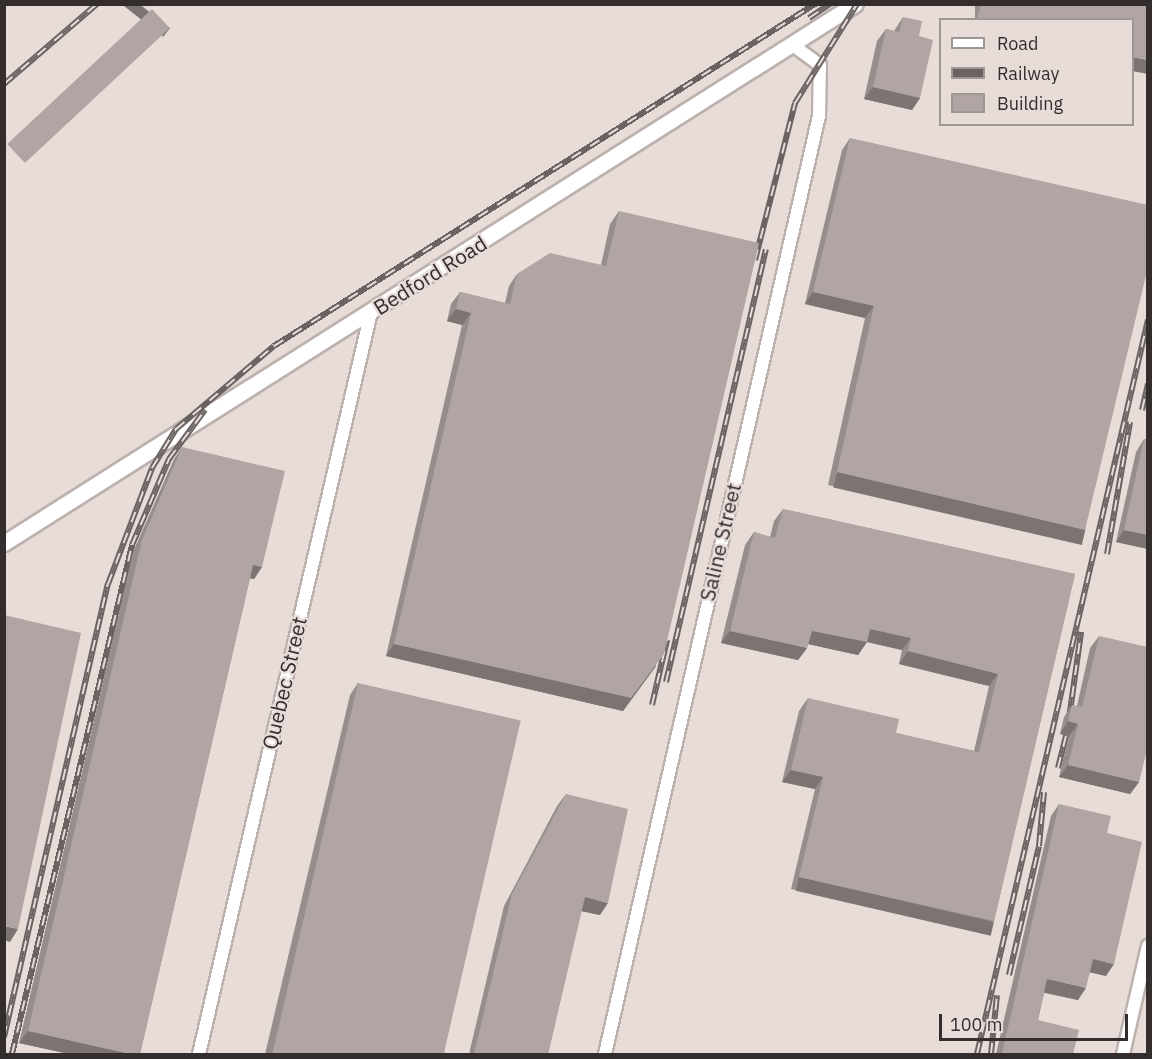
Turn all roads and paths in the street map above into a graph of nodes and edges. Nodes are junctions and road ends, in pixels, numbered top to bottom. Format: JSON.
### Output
{"nodes":[{"id":1,"x":855,"y":4,"type":"edge"},
{"id":2,"x":792,"y":45,"type":"junction"},
{"id":3,"x":370,"y":312,"type":"junction"},
{"id":4,"x":4,"y":543,"type":"edge"},
{"id":5,"x":1148,"y":946,"type":"edge"},
{"id":6,"x":199,"y":1054,"type":"edge"},
{"id":7,"x":605,"y":1054,"type":"edge"},
{"id":8,"x":1123,"y":1054,"type":"edge"}],
"edges":[{"from":1,"to":2,"type":"street","name":"Bedford Road"},
{"from":2,"to":3,"type":"street","name":"Bedford Road"},
{"from":2,"to":7,"type":"street","name":"Saline Street"},
{"from":3,"to":4,"type":"street","name":"Bedford Road"},
{"from":3,"to":6,"type":"street","name":"Quebec Street"},
{"from":5,"to":8,"type":"street"}]}
